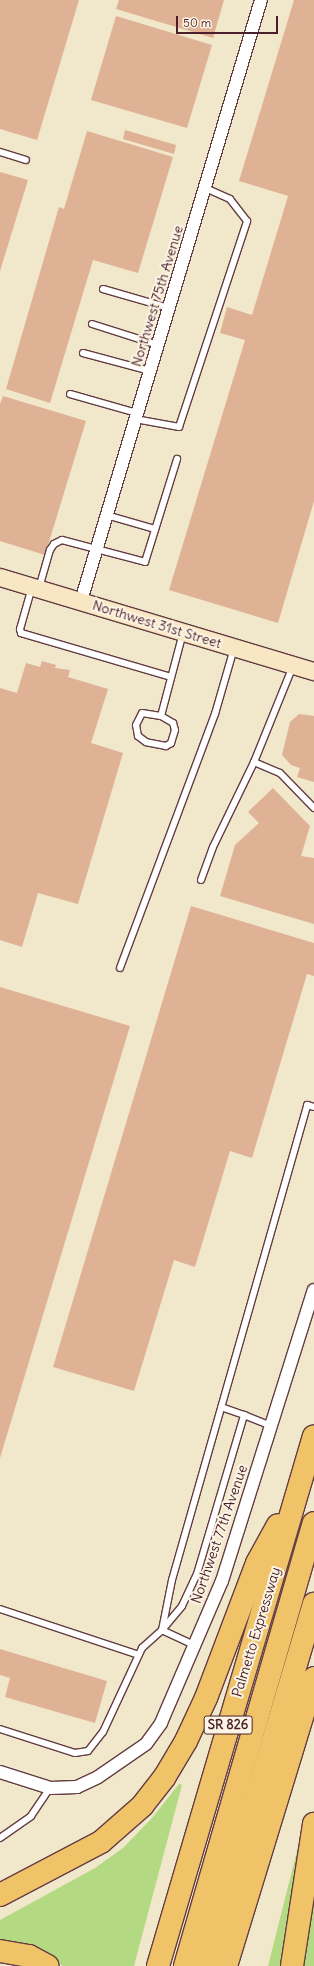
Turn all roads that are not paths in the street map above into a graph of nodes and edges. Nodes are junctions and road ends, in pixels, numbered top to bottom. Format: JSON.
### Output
{"nodes":[{"id":1,"x":261,"y":0,"type":"edge"},
{"id":2,"x":0,"y":152,"type":"edge"},
{"id":3,"x":26,"y":160,"type":"dead end"},
{"id":4,"x":205,"y":188,"type":"junction"},
{"id":5,"x":103,"y":289,"type":"dead end"},
{"id":6,"x":169,"y":308,"type":"junction"},
{"id":7,"x":92,"y":324,"type":"dead end"},
{"id":8,"x":158,"y":345,"type":"junction"},
{"id":9,"x":83,"y":353,"type":"dead end"},
{"id":10,"x":150,"y":371,"type":"junction"},
{"id":11,"x":70,"y":394,"type":"dead end"},
{"id":12,"x":136,"y":416,"type":"junction"},
{"id":13,"x":177,"y":459,"type":"dead end"},
{"id":14,"x":106,"y":515,"type":"junction"},
{"id":15,"x":155,"y":529,"type":"junction"},
{"id":16,"x":96,"y":549,"type":"junction"},
{"id":17,"x":0,"y":577,"type":"edge"},
{"id":18,"x":35,"y":588,"type":"junction"},
{"id":19,"x":81,"y":601,"type":"junction"},
{"id":20,"x":183,"y":632,"type":"junction"},
{"id":21,"x":234,"y":647,"type":"junction"},
{"id":22,"x":294,"y":665,"type":"junction"},
{"id":23,"x":314,"y":671,"type":"edge"},
{"id":24,"x":171,"y":677,"type":"junction"},
{"id":25,"x":161,"y":716,"type":"junction"},
{"id":26,"x":254,"y":762,"type":"junction"},
{"id":27,"x":314,"y":808,"type":"edge"},
{"id":28,"x":201,"y":880,"type":"dead end"},
{"id":29,"x":120,"y":968,"type":"dead end"},
{"id":30,"x":314,"y":1107,"type":"edge"},
{"id":31,"x":314,"y":1290,"type":"edge"},
{"id":32,"x":221,"y":1407,"type":"junction"},
{"id":33,"x":244,"y":1415,"type":"junction"},
{"id":34,"x":271,"y":1426,"type":"junction"},
{"id":35,"x":314,"y":1436,"type":"edge"},
{"id":36,"x":299,"y":1485,"type":"junction"},
{"id":37,"x":314,"y":1522,"type":"edge"},
{"id":38,"x":314,"y":1604,"type":"edge"},
{"id":39,"x":0,"y":1609,"type":"edge"},
{"id":40,"x":162,"y":1630,"type":"junction"},
{"id":41,"x":194,"y":1645,"type":"junction"},
{"id":42,"x":139,"y":1655,"type":"junction"},
{"id":43,"x":314,"y":1678,"type":"edge"},
{"id":44,"x":0,"y":1729,"type":"edge"},
{"id":45,"x":0,"y":1772,"type":"edge"},
{"id":46,"x":50,"y":1788,"type":"junction"},
{"id":47,"x":314,"y":1824,"type":"edge"},
{"id":48,"x":0,"y":1838,"type":"edge"},
{"id":49,"x":0,"y":1895,"type":"edge"},
{"id":50,"x":240,"y":1914,"type":"junction"},
{"id":51,"x":0,"y":1951,"type":"edge"},
{"id":52,"x":48,"y":1966,"type":"edge"},
{"id":53,"x":158,"y":1966,"type":"edge"},
{"id":54,"x":185,"y":1966,"type":"edge"},
{"id":55,"x":206,"y":1966,"type":"edge"},
{"id":56,"x":226,"y":1966,"type":"edge"},
{"id":57,"x":242,"y":1966,"type":"edge"},
{"id":58,"x":292,"y":1966,"type":"edge"}],
"edges":[{"from":1,"to":4,"type":"street","name":"Northwest 75th Avenue"},
{"from":2,"to":3,"type":"lane"},
{"from":4,"to":6,"type":"street","name":"Northwest 75th Avenue"},
{"from":4,"to":12,"type":"lane"},
{"from":5,"to":6,"type":"lane"},
{"from":6,"to":8,"type":"street","name":"Northwest 75th Avenue"},
{"from":7,"to":8,"type":"lane"},
{"from":8,"to":10,"type":"street","name":"Northwest 75th Avenue"},
{"from":9,"to":10,"type":"lane"},
{"from":10,"to":12,"type":"street","name":"Northwest 75th Avenue"},
{"from":11,"to":12,"type":"lane"},
{"from":12,"to":14,"type":"street","name":"Northwest 75th Avenue"},
{"from":13,"to":15,"type":"lane"},
{"from":14,"to":15,"type":"lane"},
{"from":14,"to":16,"type":"street","name":"Northwest 75th Avenue"},
{"from":15,"to":16,"type":"lane"},
{"from":16,"to":18,"type":"lane"},
{"from":16,"to":19,"type":"street","name":"Northwest 75th Avenue"},
{"from":17,"to":18,"type":"street","name":"Northwest 31st Street"},
{"from":18,"to":19,"type":"street","name":"Northwest 31st Street"},
{"from":18,"to":24,"type":"lane"},
{"from":19,"to":20,"type":"street","name":"Northwest 31st Street"},
{"from":20,"to":21,"type":"street","name":"Northwest 31st Street"},
{"from":20,"to":24,"type":"lane"},
{"from":21,"to":22,"type":"street","name":"Northwest 31st Street"},
{"from":21,"to":29,"type":"lane"},
{"from":22,"to":23,"type":"street","name":"Northwest 31st Street"},
{"from":22,"to":26,"type":"lane"},
{"from":24,"to":25,"type":"lane"},
{"from":25,"to":25,"type":"lane"},
{"from":26,"to":27,"type":"lane"},
{"from":26,"to":28,"type":"lane"},
{"from":30,"to":32,"type":"lane"},
{"from":31,"to":34,"type":"street","name":"Northwest 77th Avenue"},
{"from":32,"to":33,"type":"lane"},
{"from":32,"to":40,"type":"lane"},
{"from":33,"to":34,"type":"lane"},
{"from":33,"to":40,"type":"lane"},
{"from":34,"to":41,"type":"street","name":"Northwest 77th Avenue"},
{"from":35,"to":36,"type":"highway","name":"Palmetto Expressway","number":"SR 826"},
{"from":36,"to":49,"type":"highway"},
{"from":36,"to":53,"type":"highway","name":"Palmetto Expressway","number":"SR 826"},
{"from":37,"to":54,"type":"highway"},
{"from":38,"to":55,"type":"highway"},
{"from":39,"to":42,"type":"lane"},
{"from":40,"to":41,"type":"lane"},
{"from":40,"to":42,"type":"lane"},
{"from":41,"to":46,"type":"street","name":"Northwest 77th Avenue"},
{"from":42,"to":44,"type":"lane"},
{"from":43,"to":50,"type":"highway"},
{"from":45,"to":46,"type":"street","name":"Northwest 77th Avenue"},
{"from":46,"to":48,"type":"lane"},
{"from":47,"to":58,"type":"highway"},
{"from":50,"to":56,"type":"highway"},
{"from":50,"to":57,"type":"highway"},
{"from":51,"to":52,"type":"highway"}]}
